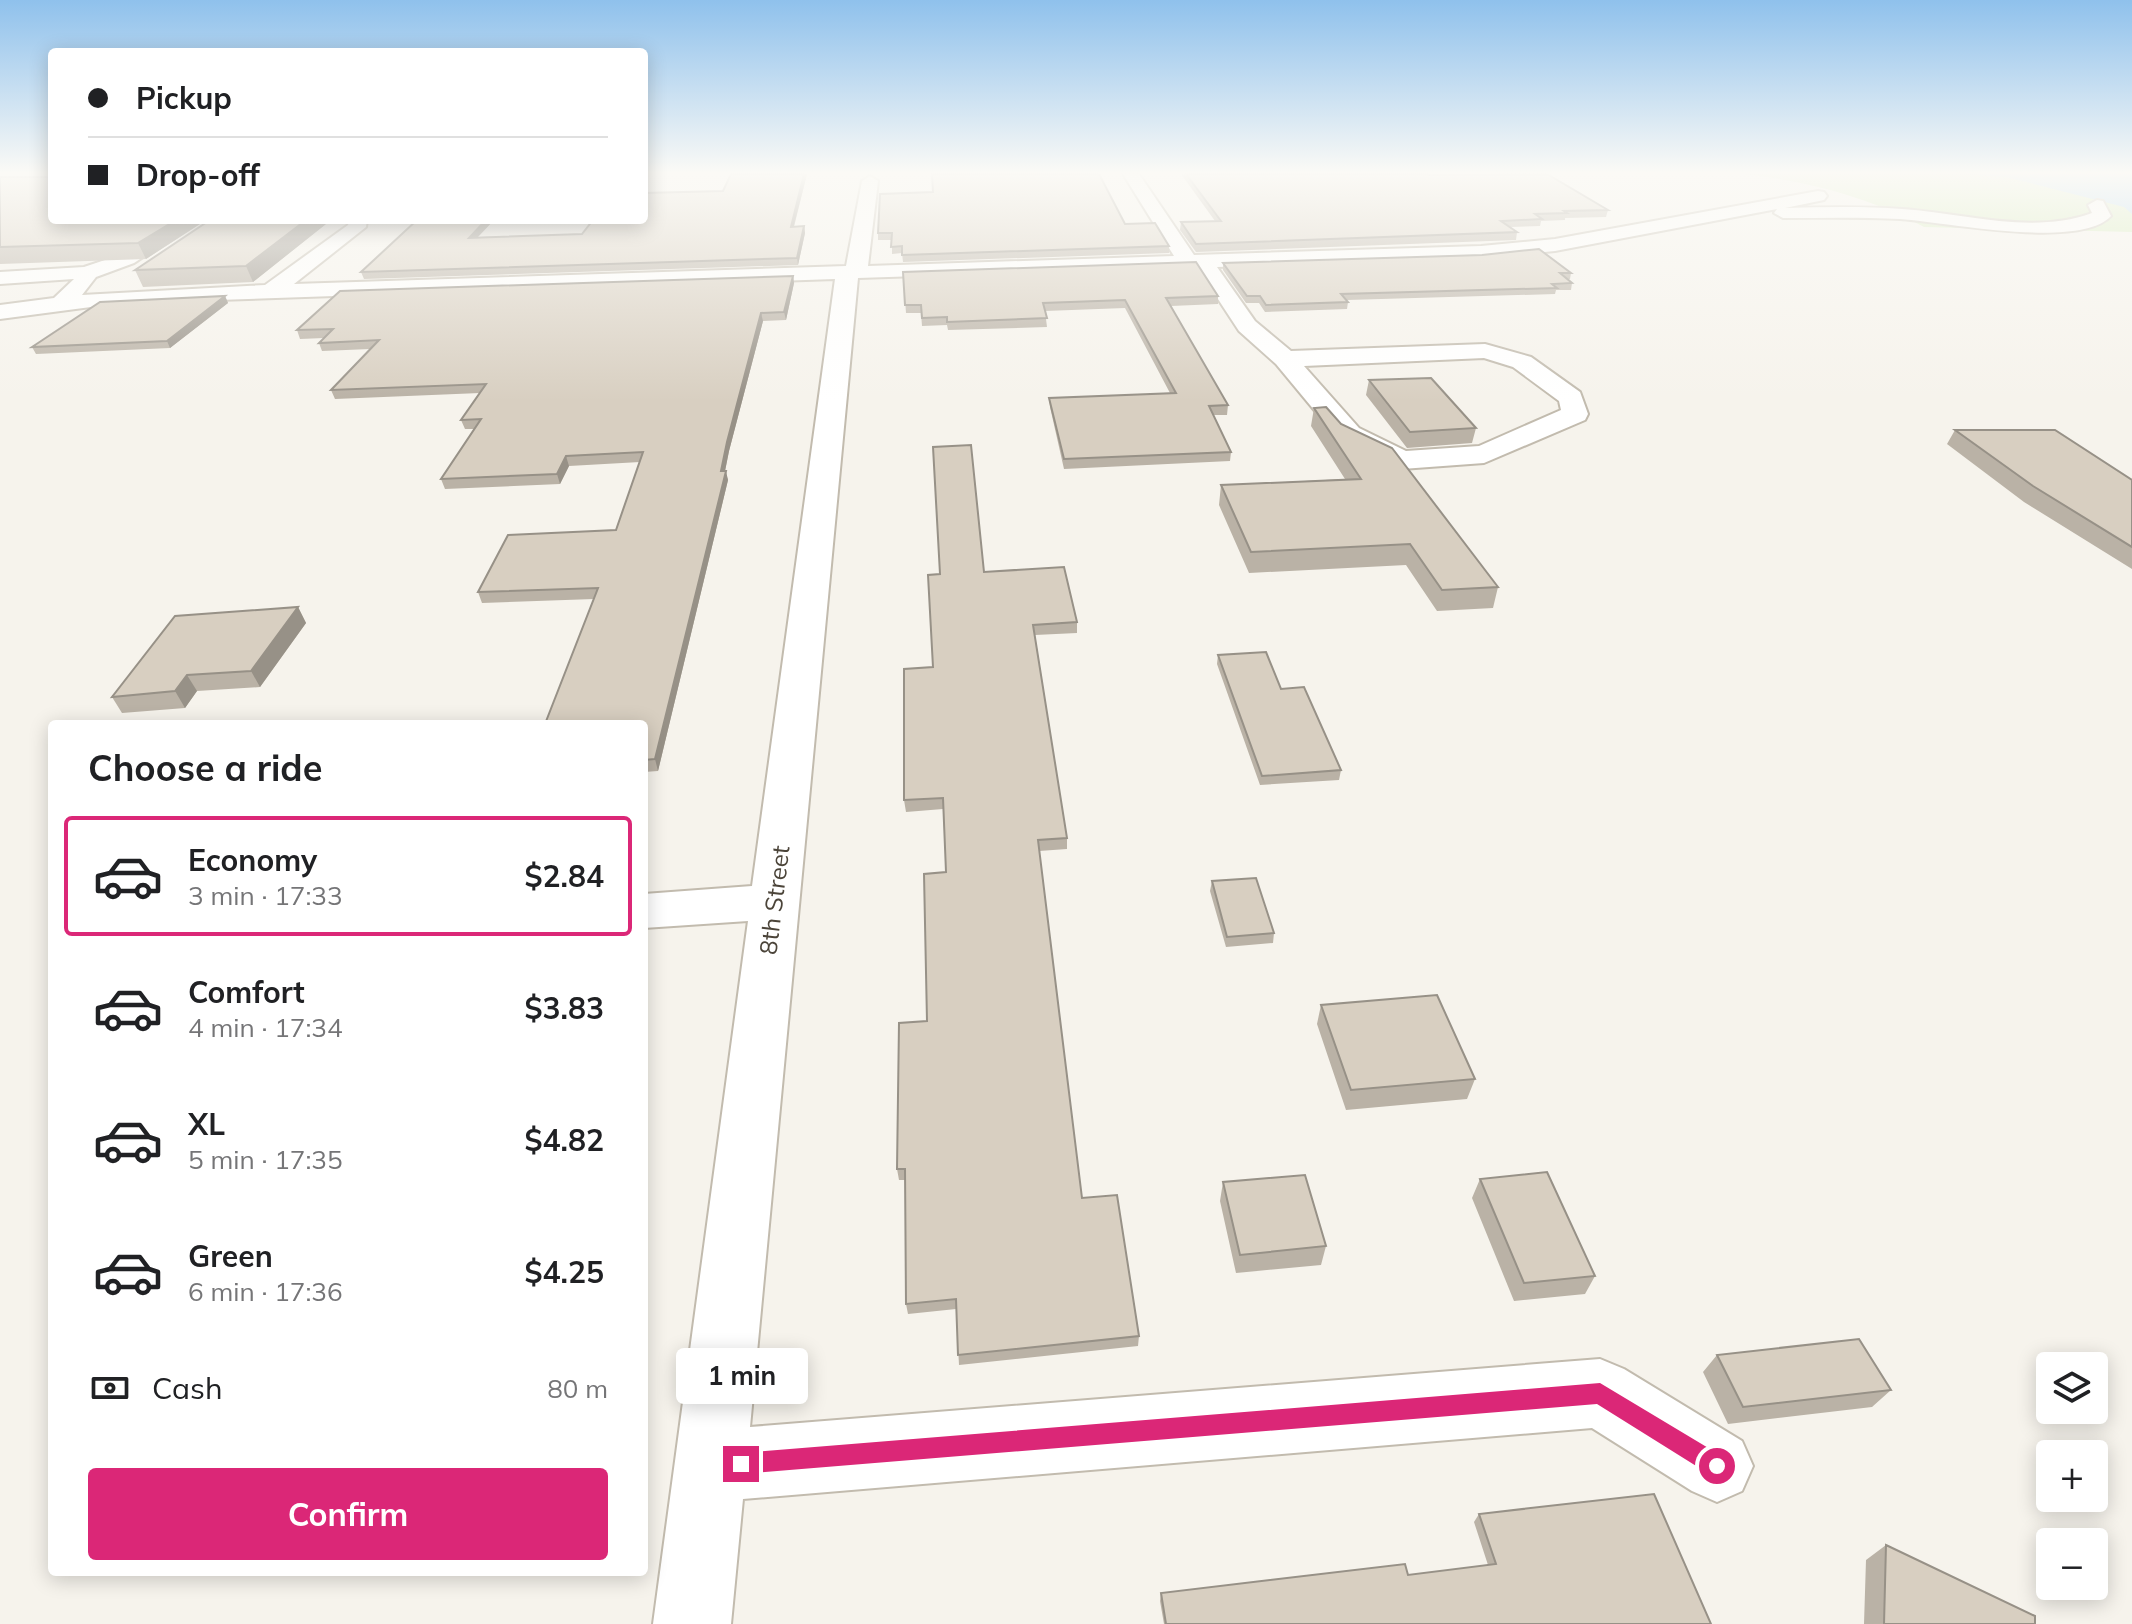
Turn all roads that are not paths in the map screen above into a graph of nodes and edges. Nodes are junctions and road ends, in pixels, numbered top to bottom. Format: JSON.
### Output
{"nodes":[{"id":1,"x":142,"y":250,"type":"edge"},
{"id":2,"x":179,"y":250,"type":"edge"},
{"id":3,"x":326,"y":250,"type":"edge"},
{"id":4,"x":860,"y":250,"type":"edge"},
{"id":5,"x":1187,"y":250,"type":"edge"},
{"id":6,"x":1482,"y":250,"type":"edge"},
{"id":7,"x":1196,"y":262,"type":"junction"},
{"id":8,"x":86,"y":273,"type":"junction"},
{"id":9,"x":851,"y":274,"type":"junction"},
{"id":10,"x":0,"y":278,"type":"edge"},
{"id":11,"x":271,"y":291,"type":"junction"},
{"id":12,"x":106,"y":298,"type":"junction"},
{"id":13,"x":56,"y":304,"type":"junction"},
{"id":14,"x":0,"y":312,"type":"edge"},
{"id":15,"x":1285,"y":359,"type":"junction"},
{"id":16,"x":774,"y":902,"type":"junction"},
{"id":17,"x":648,"y":911,"type":"edge"},
{"id":18,"x":709,"y":1466,"type":"junction"},
{"id":19,"x":1717,"y":1466,"type":"dead end"},
{"id":20,"x":692,"y":1624,"type":"edge"}],
"edges":[{"from":1,"to":8,"type":"street"},
{"from":2,"to":12,"type":"street"},
{"from":3,"to":11,"type":"street"},
{"from":4,"to":9,"type":"street","name":"8th Street"},
{"from":5,"to":7,"type":"street"},
{"from":6,"to":7,"type":"street"},
{"from":7,"to":9,"type":"street"},
{"from":7,"to":15,"type":"street"},
{"from":8,"to":10,"type":"street"},
{"from":8,"to":13,"type":"street"},
{"from":9,"to":11,"type":"street"},
{"from":9,"to":16,"type":"street","name":"8th Street"},
{"from":11,"to":12,"type":"street"},
{"from":12,"to":13,"type":"street"},
{"from":13,"to":14,"type":"street"},
{"from":15,"to":15,"type":"street"},
{"from":16,"to":17,"type":"street"},
{"from":16,"to":18,"type":"street","name":"8th Street"},
{"from":18,"to":19,"type":"street"},
{"from":18,"to":20,"type":"street","name":"8th Street"}]}
